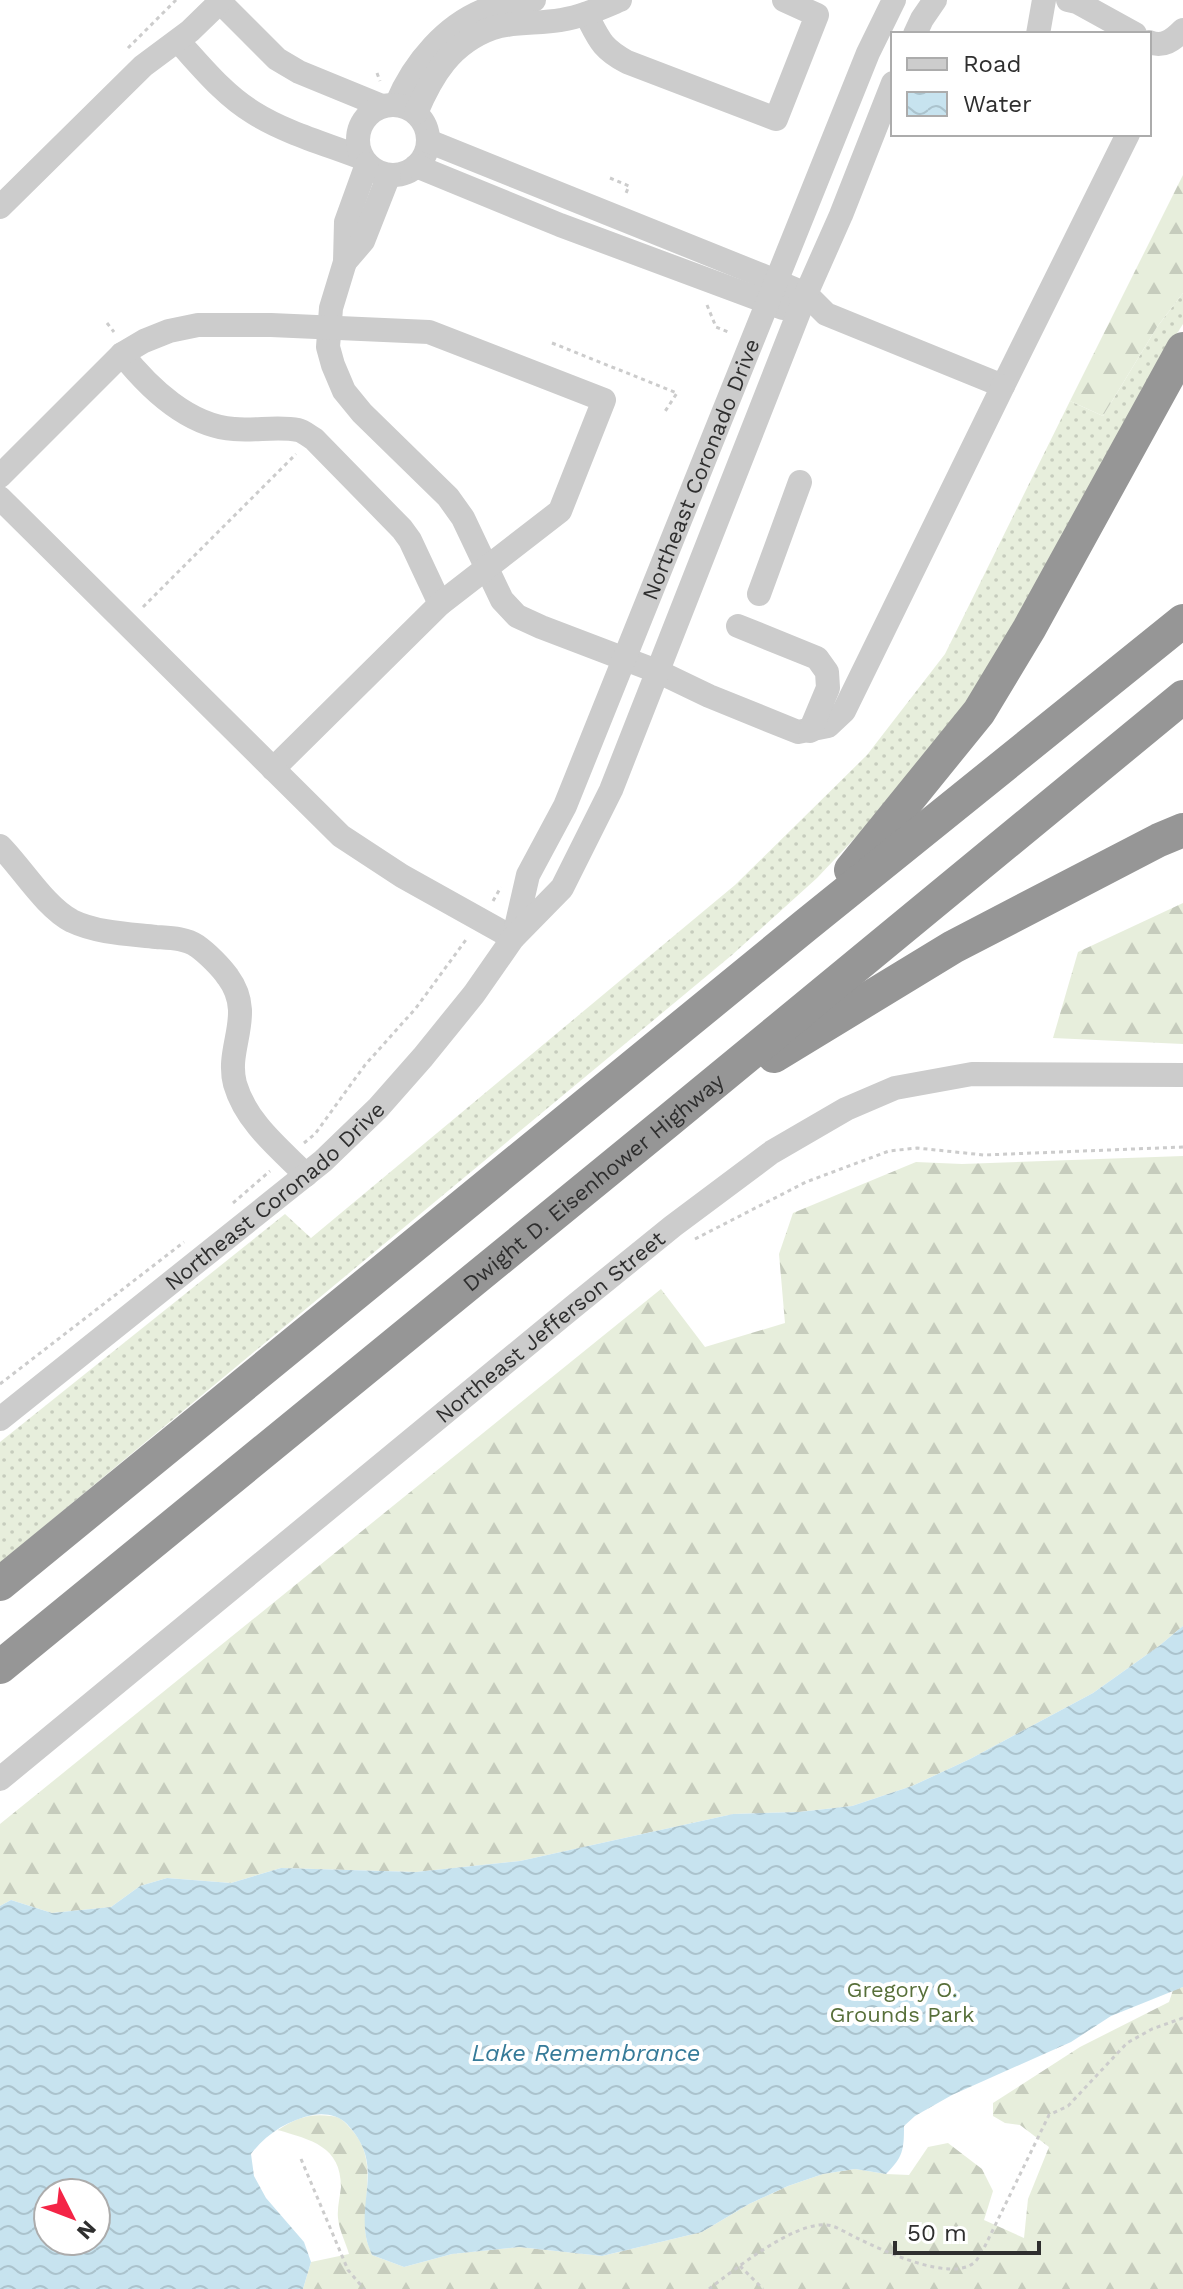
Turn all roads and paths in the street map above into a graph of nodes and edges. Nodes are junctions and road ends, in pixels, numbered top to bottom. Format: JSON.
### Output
{"nodes":[{"id":1,"x":176,"y":0,"type":"edge"},
{"id":2,"x":534,"y":0,"type":"edge"},
{"id":3,"x":620,"y":0,"type":"edge"},
{"id":4,"x":784,"y":0,"type":"edge"},
{"id":5,"x":894,"y":0,"type":"edge"},
{"id":6,"x":935,"y":0,"type":"edge"},
{"id":7,"x":1044,"y":0,"type":"edge"},
{"id":8,"x":1068,"y":0,"type":"edge"},
{"id":9,"x":221,"y":1,"type":"edge"},
{"id":10,"x":586,"y":14,"type":"junction"},
{"id":11,"x":1183,"y":30,"type":"edge"},
{"id":12,"x":916,"y":32,"type":"edge"},
{"id":13,"x":1038,"y":32,"type":"edge"},
{"id":14,"x":1131,"y":32,"type":"edge"},
{"id":15,"x":178,"y":41,"type":"junction"},
{"id":16,"x":1151,"y":43,"type":"edge"},
{"id":17,"x":122,"y":54,"type":"dead end"},
{"id":18,"x":377,"y":73,"type":"dead end"},
{"id":19,"x":891,"y":88,"type":"edge"},
{"id":20,"x":394,"y":102,"type":"junction"},
{"id":21,"x":1127,"y":136,"type":"edge"},
{"id":22,"x":428,"y":141,"type":"junction"},
{"id":23,"x":365,"y":161,"type":"junction"},
{"id":24,"x":416,"y":166,"type":"junction"},
{"id":25,"x":389,"y":175,"type":"junction"},
{"id":26,"x":610,"y":178,"type":"dead end"},
{"id":27,"x":626,"y":193,"type":"dead end"},
{"id":28,"x":0,"y":207,"type":"edge"},
{"id":29,"x":345,"y":262,"type":"junction"},
{"id":30,"x":772,"y":292,"type":"junction"},
{"id":31,"x":706,"y":300,"type":"dead end"},
{"id":32,"x":802,"y":304,"type":"junction"},
{"id":33,"x":329,"y":329,"type":"junction"},
{"id":34,"x":737,"y":336,"type":"dead end"},
{"id":35,"x":552,"y":343,"type":"dead end"},
{"id":36,"x":1183,"y":349,"type":"edge"},
{"id":37,"x":122,"y":354,"type":"junction"},
{"id":38,"x":1003,"y":386,"type":"junction"},
{"id":39,"x":664,"y":413,"type":"dead end"},
{"id":40,"x":304,"y":446,"type":"dead end"},
{"id":41,"x":0,"y":476,"type":"edge"},
{"id":42,"x":800,"y":482,"type":"dead end"},
{"id":43,"x":0,"y":498,"type":"edge"},
{"id":44,"x":486,"y":568,"type":"junction"},
{"id":45,"x":759,"y":594,"type":"dead end"},
{"id":46,"x":440,"y":604,"type":"junction"},
{"id":47,"x":1183,"y":621,"type":"edge"},
{"id":48,"x":126,"y":623,"type":"junction"},
{"id":49,"x":738,"y":626,"type":"dead end"},
{"id":50,"x":625,"y":659,"type":"junction"},
{"id":51,"x":659,"y":672,"type":"junction"},
{"id":52,"x":1183,"y":697,"type":"edge"},
{"id":53,"x":810,"y":731,"type":"junction"},
{"id":54,"x":273,"y":769,"type":"junction"},
{"id":55,"x":1183,"y":830,"type":"edge"},
{"id":56,"x":0,"y":846,"type":"edge"},
{"id":57,"x":806,"y":925,"type":"junction"},
{"id":58,"x":471,"y":933,"type":"dead end"},
{"id":59,"x":513,"y":938,"type":"junction"},
{"id":60,"x":1183,"y":1075,"type":"edge"},
{"id":61,"x":668,"y":1121,"type":"junction"},
{"id":62,"x":315,"y":1134,"type":"dead end"},
{"id":63,"x":1183,"y":1147,"type":"edge"},
{"id":64,"x":269,"y":1173,"type":"dead end"},
{"id":65,"x":306,"y":1175,"type":"junction"},
{"id":66,"x":228,"y":1207,"type":"dead end"},
{"id":67,"x":187,"y":1240,"type":"dead end"},
{"id":68,"x":685,"y":1244,"type":"dead end"},
{"id":69,"x":0,"y":1384,"type":"edge"},
{"id":70,"x":0,"y":1419,"type":"edge"},
{"id":71,"x":0,"y":1584,"type":"edge"},
{"id":72,"x":0,"y":1667,"type":"edge"},
{"id":73,"x":0,"y":1779,"type":"edge"},
{"id":74,"x":1183,"y":2018,"type":"edge"},
{"id":75,"x":1030,"y":2155,"type":"junction"},
{"id":76,"x":1036,"y":2157,"type":"dead end"},
{"id":77,"x":301,"y":2159,"type":"dead end"},
{"id":78,"x":740,"y":2266,"type":"junction"},
{"id":79,"x":364,"y":2289,"type":"edge"},
{"id":80,"x":709,"y":2289,"type":"edge"},
{"id":81,"x":763,"y":2289,"type":"edge"}],
"edges":[{"from":1,"to":17,"type":"path"},
{"from":2,"to":20,"type":"street"},
{"from":3,"to":10,"type":"street"},
{"from":4,"to":10,"type":"street"},
{"from":5,"to":30,"type":"street","name":"Northeast Coronado Drive"},
{"from":6,"to":12,"type":"street"},
{"from":7,"to":13,"type":"street"},
{"from":8,"to":14,"type":"street"},
{"from":9,"to":15,"type":"street"},
{"from":9,"to":20,"type":"street"},
{"from":10,"to":20,"type":"street"},
{"from":11,"to":16,"type":"street"},
{"from":15,"to":23,"type":"street"},
{"from":15,"to":28,"type":"street"},
{"from":18,"to":20,"type":"path"},
{"from":19,"to":32,"type":"street","name":"Northeast Coronado Drive"},
{"from":20,"to":22,"type":"street"},
{"from":20,"to":23,"type":"street"},
{"from":21,"to":38,"type":"street"},
{"from":22,"to":24,"type":"street"},
{"from":22,"to":30,"type":"street"},
{"from":23,"to":25,"type":"street"},
{"from":23,"to":29,"type":"street"},
{"from":24,"to":25,"type":"street"},
{"from":24,"to":30,"type":"street"},
{"from":25,"to":29,"type":"street"},
{"from":26,"to":27,"type":"path"},
{"from":29,"to":33,"type":"street"},
{"from":30,"to":32,"type":"street"},
{"from":30,"to":50,"type":"street","name":"Northeast Coronado Drive"},
{"from":31,"to":34,"type":"path"},
{"from":32,"to":38,"type":"street"},
{"from":32,"to":51,"type":"street","name":"Northeast Coronado Drive"},
{"from":33,"to":37,"type":"street"},
{"from":33,"to":44,"type":"street"},
{"from":33,"to":44,"type":"street"},
{"from":35,"to":39,"type":"path"},
{"from":36,"to":57,"type":"highway"},
{"from":37,"to":41,"type":"street"},
{"from":37,"to":46,"type":"street"},
{"from":38,"to":53,"type":"street"},
{"from":40,"to":48,"type":"path"},
{"from":42,"to":45,"type":"street"},
{"from":43,"to":48,"type":"street"},
{"from":44,"to":46,"type":"street"},
{"from":44,"to":50,"type":"street"},
{"from":46,"to":54,"type":"street"},
{"from":47,"to":57,"type":"highway"},
{"from":48,"to":54,"type":"street"},
{"from":49,"to":53,"type":"street"},
{"from":50,"to":51,"type":"street"},
{"from":50,"to":59,"type":"street","name":"Northeast Coronado Drive"},
{"from":51,"to":53,"type":"street"},
{"from":51,"to":59,"type":"street","name":"Northeast Coronado Drive"},
{"from":52,"to":61,"type":"highway","name":"Dwight D. Eisenhower Highway"},
{"from":54,"to":59,"type":"street"},
{"from":55,"to":61,"type":"highway"},
{"from":56,"to":65,"type":"street"},
{"from":57,"to":71,"type":"highway"},
{"from":58,"to":62,"type":"path"},
{"from":59,"to":65,"type":"street","name":"Northeast Coronado Drive"},
{"from":60,"to":73,"type":"street","name":"Northeast Jefferson Street"},
{"from":61,"to":72,"type":"highway","name":"Dwight D. Eisenhower Highway"},
{"from":63,"to":68,"type":"path"},
{"from":64,"to":66,"type":"path"},
{"from":65,"to":70,"type":"street","name":"Northeast Coronado Drive"},
{"from":67,"to":69,"type":"path"},
{"from":74,"to":75,"type":"path"},
{"from":75,"to":76,"type":"path"},
{"from":75,"to":78,"type":"path"},
{"from":77,"to":79,"type":"path"},
{"from":78,"to":80,"type":"path"},
{"from":78,"to":81,"type":"path"}]}
